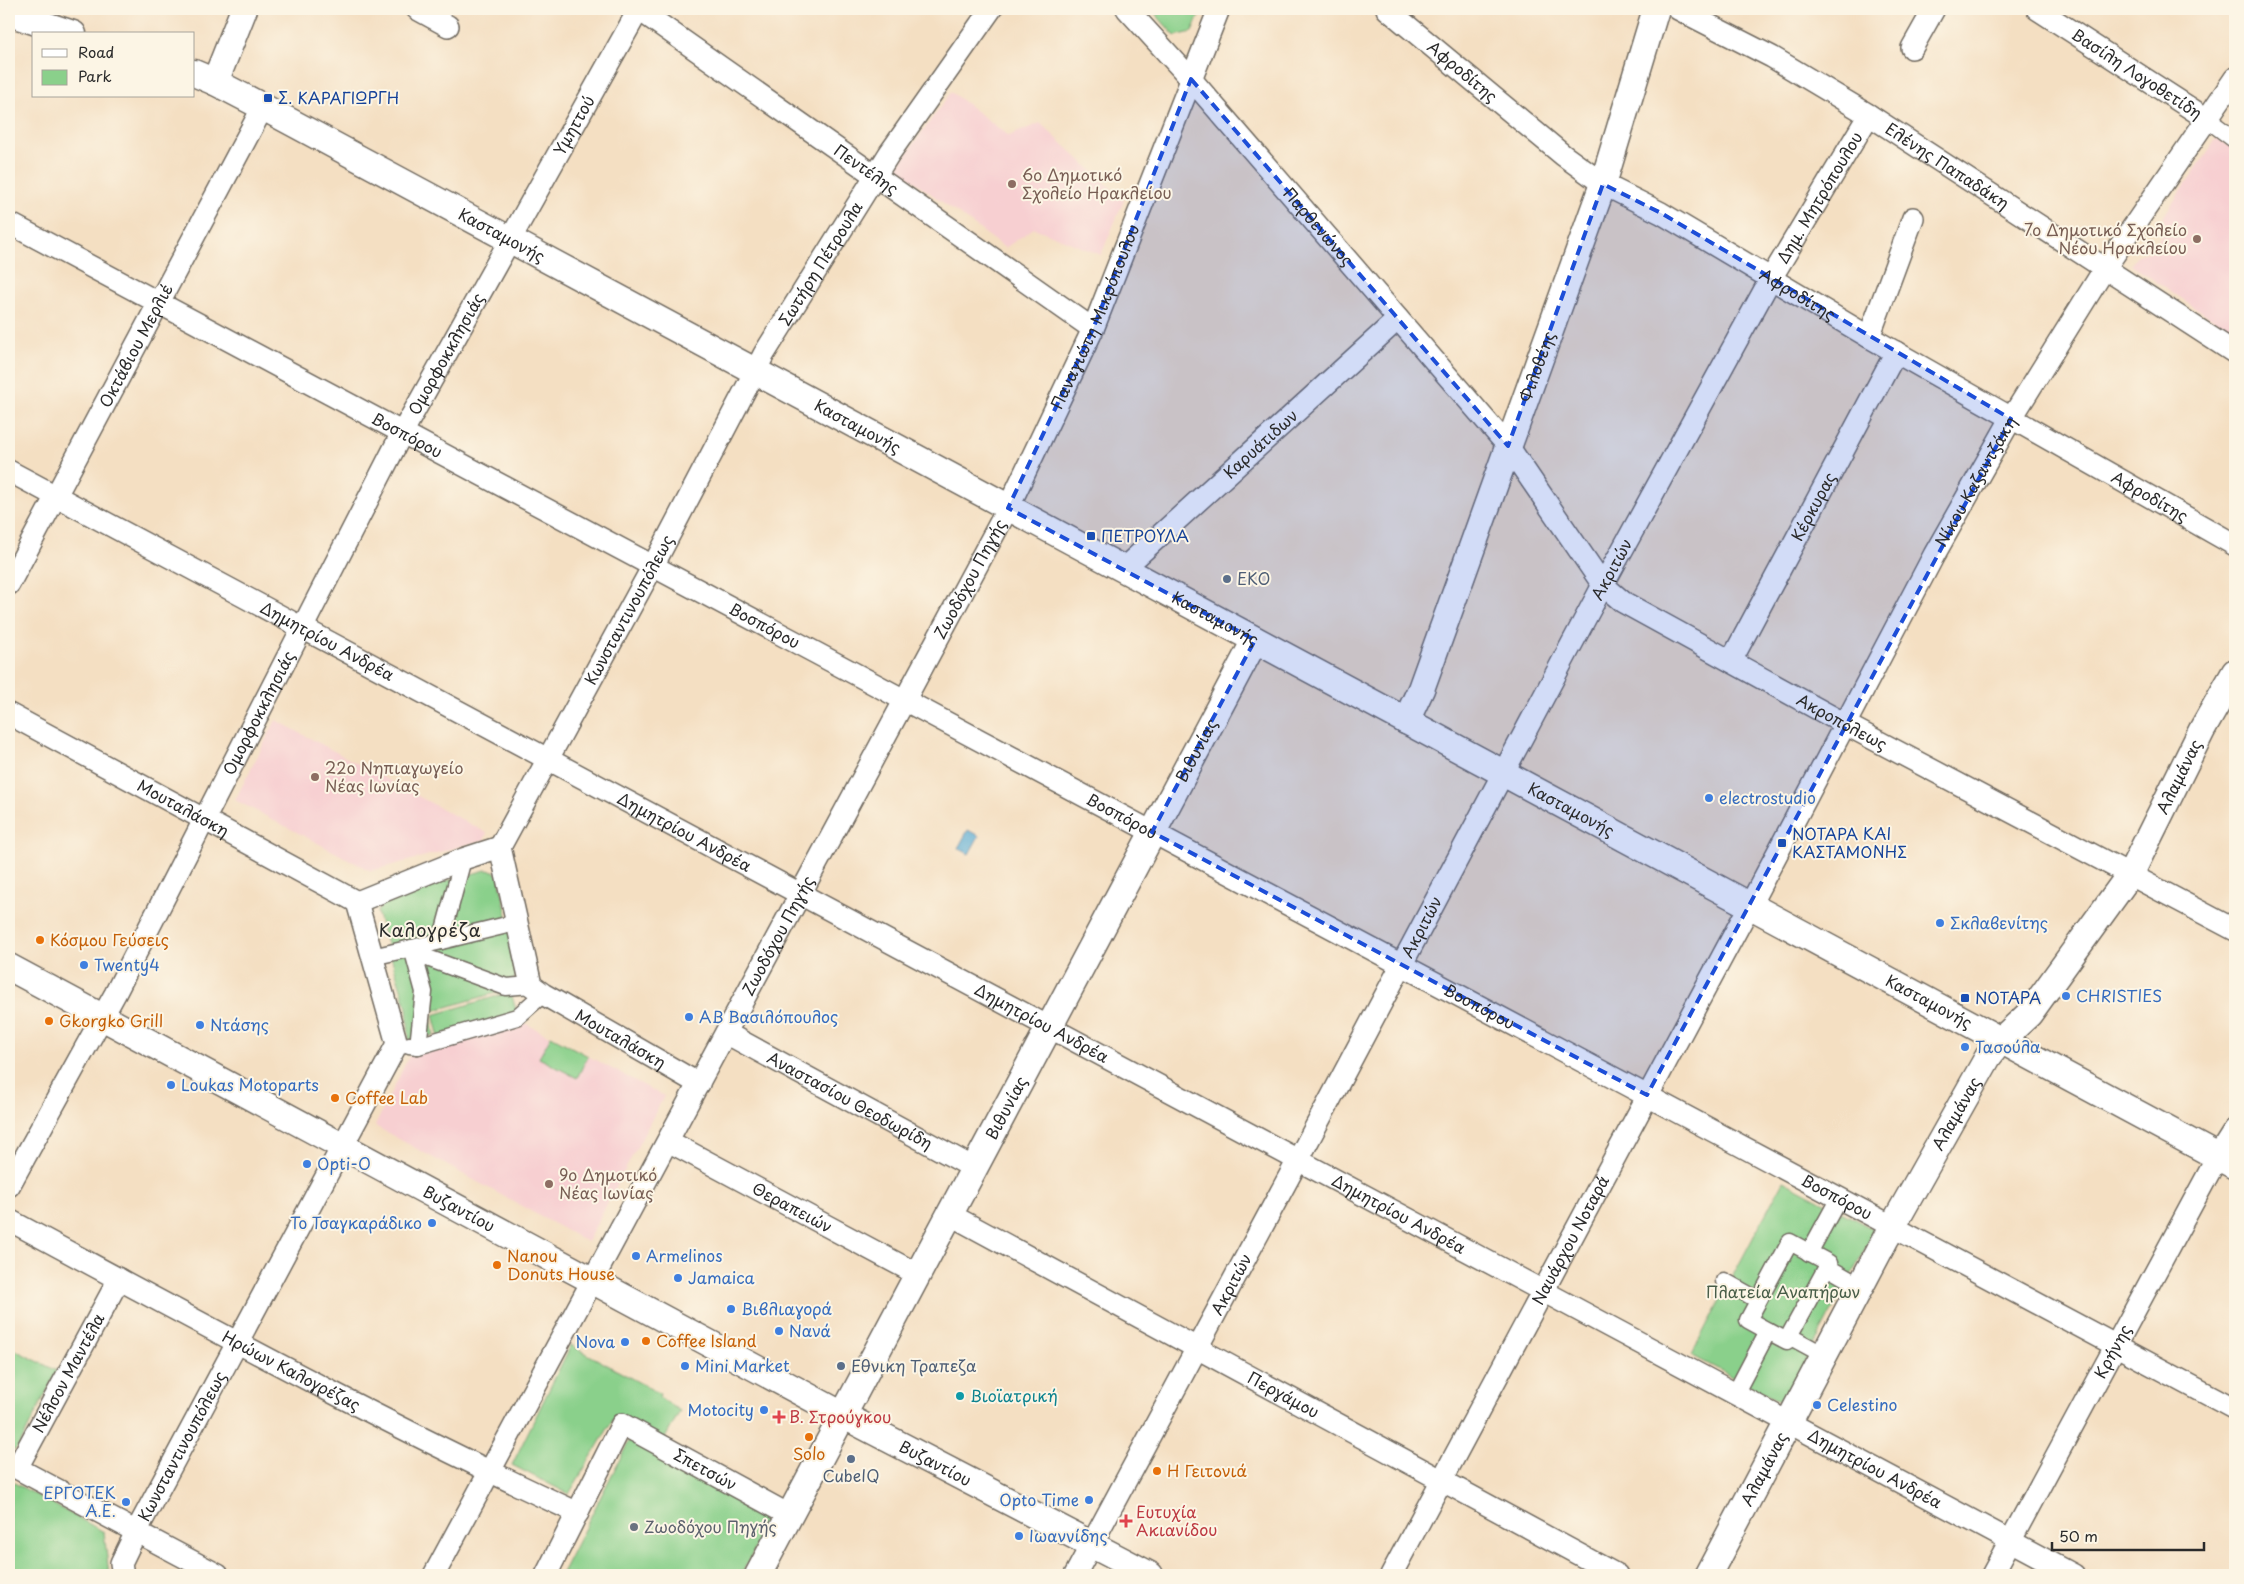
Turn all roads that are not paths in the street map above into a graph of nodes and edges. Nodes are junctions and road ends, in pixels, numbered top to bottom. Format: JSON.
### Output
{"nodes":[{"id":1,"x":244,"y":9,"type":"edge"},
{"id":2,"x":417,"y":9,"type":"edge"},
{"id":3,"x":638,"y":9,"type":"edge"},
{"id":4,"x":991,"y":9,"type":"edge"},
{"id":5,"x":1127,"y":9,"type":"edge"},
{"id":6,"x":1219,"y":9,"type":"edge"},
{"id":7,"x":1387,"y":9,"type":"edge"},
{"id":8,"x":1656,"y":9,"type":"edge"},
{"id":9,"x":1678,"y":9,"type":"edge"},
{"id":10,"x":1934,"y":9,"type":"edge"},
{"id":11,"x":2037,"y":9,"type":"edge"},
{"id":12,"x":9,"y":13,"type":"edge"},
{"id":13,"x":448,"y":26,"type":"dead end"},
{"id":14,"x":67,"y":32,"type":"edge"},
{"id":15,"x":1912,"y":48,"type":"dead end"},
{"id":16,"x":204,"y":78,"type":"edge"},
{"id":17,"x":2235,"y":78,"type":"edge"},
{"id":18,"x":1191,"y":79,"type":"junction"},
{"id":19,"x":263,"y":107,"type":"junction"},
{"id":20,"x":1869,"y":116,"type":"junction"},
{"id":21,"x":2208,"y":119,"type":"junction"},
{"id":22,"x":2235,"y":140,"type":"edge"},
{"id":23,"x":876,"y":177,"type":"junction"},
{"id":24,"x":1603,"y":184,"type":"junction"},
{"id":25,"x":1913,"y":218,"type":"dead end"},
{"id":26,"x":9,"y":223,"type":"edge"},
{"id":27,"x":509,"y":240,"type":"junction"},
{"id":28,"x":2105,"y":268,"type":"junction"},
{"id":29,"x":1770,"y":280,"type":"junction"},
{"id":30,"x":159,"y":303,"type":"junction"},
{"id":31,"x":1398,"y":319,"type":"junction"},
{"id":32,"x":1093,"y":329,"type":"junction"},
{"id":33,"x":1869,"y":337,"type":"junction"},
{"id":34,"x":1896,"y":352,"type":"junction"},
{"id":35,"x":2235,"y":353,"type":"edge"},
{"id":36,"x":754,"y":372,"type":"junction"},
{"id":37,"x":2011,"y":419,"type":"junction"},
{"id":38,"x":402,"y":433,"type":"junction"},
{"id":39,"x":1508,"y":446,"type":"junction"},
{"id":40,"x":9,"y":471,"type":"edge"},
{"id":41,"x":55,"y":495,"type":"junction"},
{"id":42,"x":1008,"y":508,"type":"junction"},
{"id":43,"x":2235,"y":545,"type":"edge"},
{"id":44,"x":653,"y":566,"type":"junction"},
{"id":45,"x":1123,"y":569,"type":"junction"},
{"id":46,"x":9,"y":584,"type":"edge"},
{"id":47,"x":1603,"y":585,"type":"junction"},
{"id":48,"x":303,"y":628,"type":"junction"},
{"id":49,"x":1255,"y":640,"type":"junction"},
{"id":50,"x":1731,"y":661,"type":"junction"},
{"id":51,"x":2235,"y":672,"type":"edge"},
{"id":52,"x":905,"y":700,"type":"junction"},
{"id":53,"x":9,"y":714,"type":"edge"},
{"id":54,"x":1406,"y":721,"type":"junction"},
{"id":55,"x":1845,"y":724,"type":"junction"},
{"id":56,"x":549,"y":760,"type":"junction"},
{"id":57,"x":1503,"y":773,"type":"junction"},
{"id":58,"x":205,"y":820,"type":"junction"},
{"id":59,"x":1152,"y":832,"type":"junction"},
{"id":60,"x":500,"y":847,"type":"junction"},
{"id":61,"x":463,"y":859,"type":"junction"},
{"id":62,"x":2131,"y":873,"type":"junction"},
{"id":63,"x":801,"y":894,"type":"junction"},
{"id":64,"x":357,"y":902,"type":"junction"},
{"id":65,"x":1750,"y":905,"type":"junction"},
{"id":66,"x":516,"y":922,"type":"junction"},
{"id":67,"x":2235,"y":930,"type":"edge"},
{"id":68,"x":441,"y":940,"type":"junction"},
{"id":69,"x":413,"y":950,"type":"junction"},
{"id":70,"x":372,"y":957,"type":"junction"},
{"id":71,"x":1401,"y":965,"type":"junction"},
{"id":72,"x":9,"y":967,"type":"edge"},
{"id":73,"x":537,"y":990,"type":"junction"},
{"id":74,"x":102,"y":1017,"type":"junction"},
{"id":75,"x":1049,"y":1027,"type":"junction"},
{"id":76,"x":726,"y":1033,"type":"junction"},
{"id":77,"x":2001,"y":1040,"type":"junction"},
{"id":78,"x":397,"y":1044,"type":"junction"},
{"id":79,"x":418,"y":1046,"type":"junction"},
{"id":80,"x":699,"y":1084,"type":"junction"},
{"id":81,"x":1646,"y":1095,"type":"junction"},
{"id":82,"x":2235,"y":1129,"type":"edge"},
{"id":83,"x":668,"y":1141,"type":"junction"},
{"id":84,"x":342,"y":1146,"type":"junction"},
{"id":85,"x":1298,"y":1160,"type":"junction"},
{"id":86,"x":2227,"y":1161,"type":"edge"},
{"id":87,"x":974,"y":1168,"type":"junction"},
{"id":88,"x":9,"y":1186,"type":"edge"},
{"id":89,"x":1839,"y":1198,"type":"junction"},
{"id":90,"x":949,"y":1214,"type":"junction"},
{"id":91,"x":9,"y":1220,"type":"edge"},
{"id":92,"x":1893,"y":1227,"type":"junction"},
{"id":93,"x":1809,"y":1253,"type":"junction"},
{"id":94,"x":1826,"y":1267,"type":"junction"},
{"id":95,"x":917,"y":1274,"type":"junction"},
{"id":96,"x":119,"y":1279,"type":"junction"},
{"id":97,"x":594,"y":1281,"type":"junction"},
{"id":98,"x":1724,"y":1281,"type":"dead end"},
{"id":99,"x":1860,"y":1286,"type":"junction"},
{"id":100,"x":1542,"y":1291,"type":"junction"},
{"id":101,"x":1758,"y":1300,"type":"junction"},
{"id":102,"x":1768,"y":1331,"type":"junction"},
{"id":103,"x":1789,"y":1336,"type":"junction"},
{"id":104,"x":237,"y":1344,"type":"junction"},
{"id":105,"x":1197,"y":1346,"type":"junction"},
{"id":106,"x":2117,"y":1346,"type":"junction"},
{"id":107,"x":1824,"y":1355,"type":"junction"},
{"id":108,"x":1734,"y":1394,"type":"junction"},
{"id":109,"x":2235,"y":1409,"type":"edge"},
{"id":110,"x":842,"y":1414,"type":"junction"},
{"id":111,"x":1787,"y":1422,"type":"junction"},
{"id":112,"x":13,"y":1466,"type":"edge"},
{"id":113,"x":490,"y":1473,"type":"junction"},
{"id":114,"x":1442,"y":1482,"type":"junction"},
{"id":115,"x":578,"y":1513,"type":"junction"},
{"id":116,"x":789,"y":1515,"type":"junction"},
{"id":117,"x":136,"y":1532,"type":"junction"},
{"id":118,"x":2011,"y":1541,"type":"junction"},
{"id":119,"x":1091,"y":1544,"type":"junction"},
{"id":120,"x":123,"y":1575,"type":"edge"},
{"id":121,"x":218,"y":1575,"type":"edge"},
{"id":122,"x":434,"y":1575,"type":"edge"},
{"id":123,"x":546,"y":1575,"type":"edge"},
{"id":124,"x":758,"y":1575,"type":"edge"},
{"id":125,"x":1075,"y":1575,"type":"edge"},
{"id":126,"x":1150,"y":1575,"type":"edge"},
{"id":127,"x":1391,"y":1575,"type":"edge"},
{"id":128,"x":1617,"y":1575,"type":"edge"},
{"id":129,"x":1708,"y":1575,"type":"edge"},
{"id":130,"x":1992,"y":1575,"type":"edge"},
{"id":131,"x":2074,"y":1575,"type":"edge"}],
"edges":[{"from":1,"to":16,"type":"street"},
{"from":2,"to":13,"type":"street"},
{"from":3,"to":23,"type":"street","name":"Πεντέλης"},
{"from":3,"to":27,"type":"street","name":"Υμηττού"},
{"from":4,"to":23,"type":"street","name":"Σωτήρη Πέτρουλα"},
{"from":5,"to":18,"type":"street","name":"Παρθενώνος"},
{"from":6,"to":18,"type":"street","name":"Παναγιώτη Μικρόπουλου"},
{"from":7,"to":24,"type":"street","name":"Αφροδίτης"},
{"from":8,"to":24,"type":"street","name":"Φιλοθέης"},
{"from":9,"to":20,"type":"street","name":"Ελένης Παπαδάκη"},
{"from":10,"to":15,"type":"street"},
{"from":11,"to":21,"type":"street","name":"Βασίλη Λογοθετίδη"},
{"from":12,"to":14,"type":"street"},
{"from":16,"to":19,"type":"street","name":"Κασταμονής"},
{"from":17,"to":21,"type":"street","name":"Νίκου Καζαντζάκη"},
{"from":18,"to":31,"type":"street","name":"Παρθενώνος"},
{"from":18,"to":32,"type":"street","name":"Παναγιώτη Μικρόπουλου"},
{"from":19,"to":27,"type":"street","name":"Κασταμονής"},
{"from":19,"to":30,"type":"street","name":"Οκτάβιου Μερλιέ"},
{"from":20,"to":28,"type":"street","name":"Ελένης Παπαδάκη"},
{"from":20,"to":29,"type":"street","name":"Δημ. Μητρόπουλου"},
{"from":21,"to":22,"type":"street","name":"Βασίλη Λογοθετίδη"},
{"from":21,"to":28,"type":"street","name":"Νίκου Καζαντζάκη"},
{"from":23,"to":32,"type":"street","name":"Πεντέλης"},
{"from":23,"to":36,"type":"street","name":"Σωτήρη Πέτρουλα"},
{"from":24,"to":29,"type":"street","name":"Αφροδίτης"},
{"from":24,"to":39,"type":"street","name":"Φιλοθέης"},
{"from":25,"to":33,"type":"street"},
{"from":26,"to":30,"type":"street","name":"Βοσπόρου"},
{"from":27,"to":36,"type":"street","name":"Κασταμονής"},
{"from":27,"to":38,"type":"street","name":"Ομορφοκκλησιάς"},
{"from":28,"to":35,"type":"street","name":"Ελένης Παπαδάκη"},
{"from":28,"to":37,"type":"street","name":"Νίκου Καζαντζάκη"},
{"from":29,"to":33,"type":"street","name":"Αφροδίτης"},
{"from":29,"to":47,"type":"street","name":"Ακριτών"},
{"from":30,"to":38,"type":"street","name":"Βοσπόρου"},
{"from":30,"to":41,"type":"street","name":"Οκτάβιου Μερλιέ"},
{"from":31,"to":39,"type":"street","name":"Παρθενώνος"},
{"from":31,"to":45,"type":"street","name":"Καρυάτιδων"},
{"from":32,"to":42,"type":"street","name":"Παναγιώτη Μικρόπουλου"},
{"from":33,"to":34,"type":"street","name":"Αφροδίτης"},
{"from":34,"to":37,"type":"street","name":"Αφροδίτης"},
{"from":34,"to":50,"type":"street","name":"Κέρκυρας"},
{"from":36,"to":42,"type":"street","name":"Κασταμονής"},
{"from":36,"to":44,"type":"street","name":"Κωνσταντινουπόλεως"},
{"from":37,"to":43,"type":"street","name":"Αφροδίτης"},
{"from":37,"to":55,"type":"street","name":"Νίκου Καζαντζάκη"},
{"from":38,"to":44,"type":"street","name":"Βοσπόρου"},
{"from":38,"to":48,"type":"street","name":"Ομορφοκκλησιάς"},
{"from":39,"to":47,"type":"street","name":"Ακροπόλεως"},
{"from":39,"to":54,"type":"street","name":"Φιλοθέης"},
{"from":40,"to":41,"type":"street","name":"Δημητρίου Ανδρέα"},
{"from":41,"to":46,"type":"street","name":"Οκτάβιου Μερλιέ"},
{"from":41,"to":48,"type":"street","name":"Δημητρίου Ανδρέα"},
{"from":42,"to":45,"type":"street","name":"Κασταμονής"},
{"from":42,"to":52,"type":"street","name":"Ζωοδόχου Πηγής"},
{"from":44,"to":52,"type":"street","name":"Βοσπόρου"},
{"from":44,"to":56,"type":"street","name":"Κωνσταντινουπόλεως"},
{"from":45,"to":49,"type":"street","name":"Κασταμονής"},
{"from":47,"to":50,"type":"street","name":"Ακροπόλεως"},
{"from":47,"to":57,"type":"street","name":"Ακριτών"},
{"from":48,"to":56,"type":"street","name":"Δημητρίου Ανδρέα"},
{"from":48,"to":58,"type":"street","name":"Ομορφοκκλησιάς"},
{"from":49,"to":54,"type":"street","name":"Κασταμονής"},
{"from":49,"to":59,"type":"street","name":"Βιθυνίας"},
{"from":50,"to":55,"type":"street","name":"Ακροπόλεως"},
{"from":51,"to":62,"type":"street","name":"Αλαμάνας"},
{"from":52,"to":59,"type":"street","name":"Βοσπόρου"},
{"from":52,"to":63,"type":"street","name":"Ζωοδόχου Πηγής"},
{"from":53,"to":58,"type":"street","name":"Μουταλάσκη"},
{"from":54,"to":57,"type":"street","name":"Κασταμονής"},
{"from":55,"to":62,"type":"street","name":"Ακροπόλεως"},
{"from":55,"to":65,"type":"street","name":"Νίκου Καζαντζάκη"},
{"from":56,"to":60,"type":"street","name":"Κωνσταντινουπόλεως"},
{"from":56,"to":63,"type":"street","name":"Δημητρίου Ανδρέα"},
{"from":57,"to":65,"type":"street","name":"Κασταμονής"},
{"from":57,"to":71,"type":"street","name":"Ακριτών"},
{"from":58,"to":64,"type":"street","name":"Μουταλάσκη"},
{"from":58,"to":74,"type":"street","name":"Ομορφοκκλησιάς"},
{"from":59,"to":71,"type":"street","name":"Βοσπόρου"},
{"from":59,"to":75,"type":"street","name":"Βιθυνίας"},
{"from":60,"to":61,"type":"street"},
{"from":60,"to":66,"type":"street"},
{"from":61,"to":64,"type":"street"},
{"from":61,"to":68,"type":"street"},
{"from":62,"to":67,"type":"street","name":"Ακροπόλεως"},
{"from":62,"to":77,"type":"street","name":"Αλαμάνας"},
{"from":63,"to":75,"type":"street","name":"Δημητρίου Ανδρέα"},
{"from":63,"to":76,"type":"street","name":"Ζωοδόχου Πηγής"},
{"from":64,"to":70,"type":"street"},
{"from":65,"to":77,"type":"street","name":"Κασταμονής"},
{"from":65,"to":81,"type":"street","name":"Ναυάρχου Νοταρά"},
{"from":66,"to":68,"type":"street"},
{"from":66,"to":73,"type":"street"},
{"from":68,"to":69,"type":"street"},
{"from":69,"to":70,"type":"street"},
{"from":69,"to":73,"type":"street"},
{"from":69,"to":79,"type":"street"},
{"from":70,"to":78,"type":"street"},
{"from":71,"to":81,"type":"street","name":"Βοσπόρου"},
{"from":71,"to":85,"type":"street","name":"Ακριτών"},
{"from":72,"to":74,"type":"street","name":"Βυζαντίου"},
{"from":73,"to":79,"type":"street"},
{"from":73,"to":80,"type":"street","name":"Μουταλάσκη"},
{"from":74,"to":84,"type":"street","name":"Βυζαντίου"},
{"from":74,"to":88,"type":"street","name":"Ομορφοκκλησιάς"},
{"from":75,"to":85,"type":"street","name":"Δημητρίου Ανδρέα"},
{"from":75,"to":87,"type":"street","name":"Βιθυνίας"},
{"from":76,"to":80,"type":"street","name":"Ζωοδόχου Πηγής"},
{"from":76,"to":87,"type":"street","name":"Αναστασίου Θεοδωρίδη"},
{"from":77,"to":86,"type":"street","name":"Κασταμονής"},
{"from":77,"to":92,"type":"street","name":"Αλαμάνας"},
{"from":78,"to":79,"type":"street"},
{"from":78,"to":84,"type":"street","name":"Κωνσταντινουπόλεως"},
{"from":80,"to":83,"type":"street","name":"Ζωοδόχου Πηγής"},
{"from":81,"to":89,"type":"street","name":"Βοσπόρου"},
{"from":81,"to":100,"type":"street","name":"Ναυάρχου Νοταρά"},
{"from":82,"to":86,"type":"street","name":"Κρήνης"},
{"from":83,"to":95,"type":"street","name":"Θεραπειών"},
{"from":83,"to":97,"type":"street","name":"Ζωοδόχου Πηγής"},
{"from":84,"to":97,"type":"street","name":"Βυζαντίου"},
{"from":84,"to":104,"type":"street","name":"Κωνσταντινουπόλεως"},
{"from":85,"to":100,"type":"street","name":"Δημητρίου Ανδρέα"},
{"from":85,"to":105,"type":"street","name":"Ακριτών"},
{"from":86,"to":106,"type":"street","name":"Κρήνης"},
{"from":87,"to":90,"type":"street","name":"Βιθυνίας"},
{"from":89,"to":92,"type":"street","name":"Βοσπόρου"},
{"from":89,"to":93,"type":"street"},
{"from":90,"to":95,"type":"street","name":"Βιθυνίας"},
{"from":90,"to":105,"type":"street","name":"Περγάμου"},
{"from":91,"to":96,"type":"street","name":"Ηρώων Καλογρέζας"},
{"from":92,"to":99,"type":"street","name":"Αλαμάνας"},
{"from":92,"to":106,"type":"street","name":"Βοσπόρου"},
{"from":93,"to":94,"type":"street"},
{"from":93,"to":101,"type":"street"},
{"from":94,"to":99,"type":"street"},
{"from":94,"to":103,"type":"street"},
{"from":95,"to":110,"type":"street","name":"Βιθυνίας"},
{"from":96,"to":104,"type":"street","name":"Ηρώων Καλογρέζας"},
{"from":96,"to":112,"type":"street","name":"Νέλσον Μαντέλα"},
{"from":97,"to":110,"type":"street","name":"Βυζαντίου"},
{"from":97,"to":113,"type":"street","name":"Ζωοδόχου Πηγής"},
{"from":98,"to":101,"type":"street"},
{"from":99,"to":107,"type":"street","name":"Αλαμάνας"},
{"from":100,"to":108,"type":"street","name":"Δημητρίου Ανδρέα"},
{"from":100,"to":114,"type":"street","name":"Ναυάρχου Νοταρά"},
{"from":101,"to":102,"type":"street"},
{"from":102,"to":103,"type":"street"},
{"from":102,"to":108,"type":"street"},
{"from":103,"to":107,"type":"street"},
{"from":104,"to":113,"type":"street","name":"Ηρώων Καλογρέζας"},
{"from":104,"to":117,"type":"street","name":"Κωνσταντινουπόλεως"},
{"from":105,"to":114,"type":"street","name":"Περγάμου"},
{"from":105,"to":119,"type":"street","name":"Ακριτών"},
{"from":106,"to":109,"type":"street","name":"Βοσπόρου"},
{"from":106,"to":118,"type":"street","name":"Κρήνης"},
{"from":107,"to":111,"type":"street","name":"Αλαμάνας"},
{"from":108,"to":111,"type":"street","name":"Δημητρίου Ανδρέα"},
{"from":110,"to":116,"type":"street","name":"Βιθυνίας"},
{"from":110,"to":119,"type":"street","name":"Βυζαντίου"},
{"from":111,"to":118,"type":"street","name":"Δημητρίου Ανδρέα"},
{"from":111,"to":129,"type":"street","name":"Αλαμάνας"},
{"from":112,"to":117,"type":"street"},
{"from":113,"to":115,"type":"street","name":"Ηρώων Καλογρέζας"},
{"from":113,"to":122,"type":"street","name":"Ζωοδόχου Πηγής"},
{"from":114,"to":127,"type":"street","name":"Ναυάρχου Νοταρά"},
{"from":114,"to":128,"type":"street","name":"Περγάμου"},
{"from":115,"to":116,"type":"street","name":"Σπετσών"},
{"from":115,"to":123,"type":"street"},
{"from":116,"to":124,"type":"street","name":"Βιθυνίας"},
{"from":117,"to":120,"type":"street","name":"Κωνσταντινουπόλεως"},
{"from":117,"to":121,"type":"street"},
{"from":118,"to":130,"type":"street","name":"Κρήνης"},
{"from":118,"to":131,"type":"street","name":"Δημητρίου Ανδρέα"},
{"from":119,"to":125,"type":"street","name":"Ακριτών"},
{"from":119,"to":126,"type":"street","name":"Βυζαντίου"}]}
